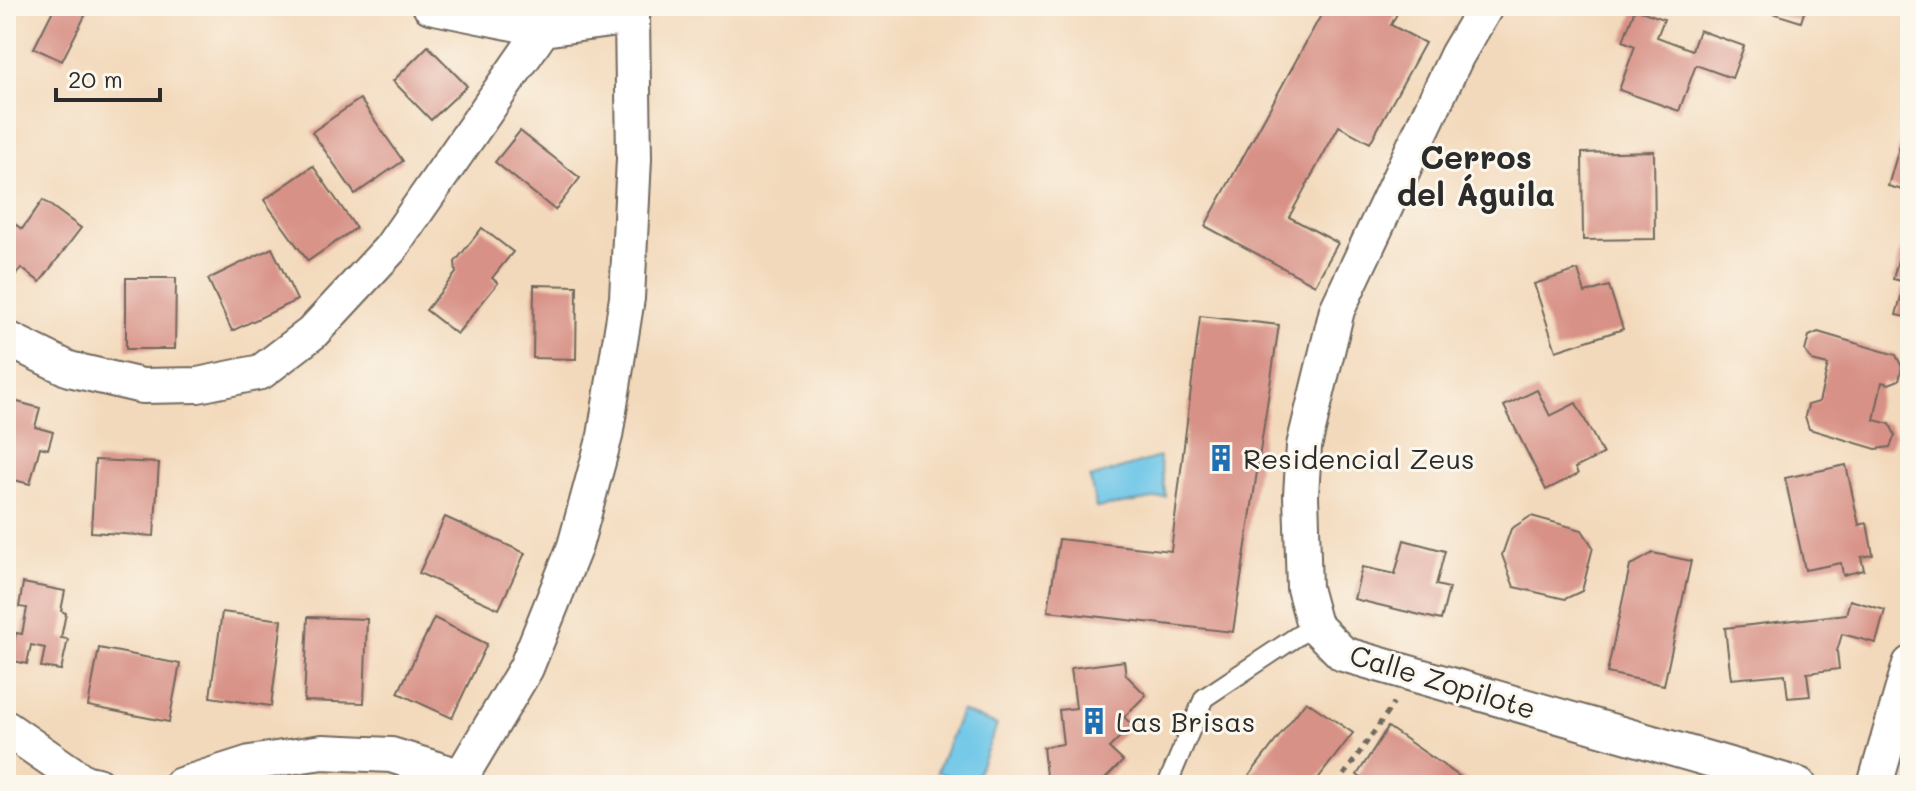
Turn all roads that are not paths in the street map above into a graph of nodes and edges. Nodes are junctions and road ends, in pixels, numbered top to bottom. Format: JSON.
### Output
{"nodes":[{"id":1,"x":430,"y":6,"type":"edge"},
{"id":2,"x":1486,"y":6,"type":"edge"},
{"id":3,"x":633,"y":12,"type":"edge"},
{"id":4,"x":543,"y":29,"type":"junction"},
{"id":5,"x":6,"y":338,"type":"edge"},
{"id":6,"x":1314,"y":625,"type":"junction"},
{"id":7,"x":1910,"y":664,"type":"edge"},
{"id":8,"x":6,"y":728,"type":"edge"},
{"id":9,"x":459,"y":781,"type":"edge"},
{"id":10,"x":97,"y":785,"type":"edge"},
{"id":11,"x":181,"y":785,"type":"edge"},
{"id":12,"x":1167,"y":785,"type":"edge"},
{"id":13,"x":1799,"y":785,"type":"edge"},
{"id":14,"x":1875,"y":785,"type":"edge"}],
"edges":[{"from":1,"to":4,"type":"street"},
{"from":2,"to":6,"type":"street"},
{"from":3,"to":4,"type":"street"},
{"from":3,"to":9,"type":"street"},
{"from":4,"to":5,"type":"street"},
{"from":6,"to":12,"type":"lane"},
{"from":6,"to":13,"type":"street","name":"Calle Zopilote"},
{"from":7,"to":14,"type":"street"},
{"from":8,"to":10,"type":"street"},
{"from":9,"to":11,"type":"street"}]}
